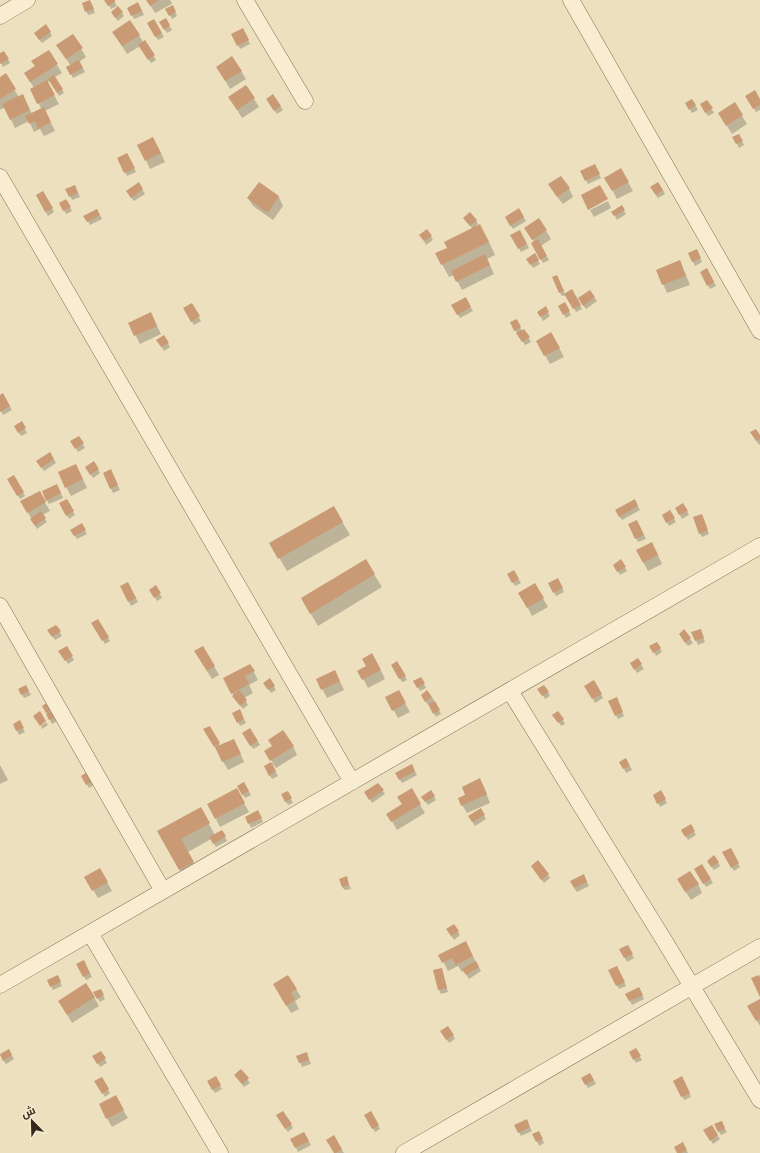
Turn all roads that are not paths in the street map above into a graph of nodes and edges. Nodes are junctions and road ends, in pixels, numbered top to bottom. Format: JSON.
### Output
{"nodes":[{"id":1,"x":27,"y":0,"type":"edge"},
{"id":2,"x":245,"y":0,"type":"edge"},
{"id":3,"x":571,"y":0,"type":"edge"},
{"id":4,"x":0,"y":16,"type":"edge"},
{"id":5,"x":305,"y":101,"type":"dead end"},
{"id":6,"x":0,"y":177,"type":"edge"},
{"id":7,"x":760,"y":331,"type":"edge"},
{"id":8,"x":760,"y":546,"type":"edge"},
{"id":9,"x":0,"y":606,"type":"edge"},
{"id":10,"x":510,"y":691,"type":"junction"},
{"id":11,"x":352,"y":782,"type":"junction"},
{"id":12,"x":163,"y":891,"type":"junction"},
{"id":13,"x":90,"y":933,"type":"junction"},
{"id":14,"x":760,"y":947,"type":"edge"},
{"id":15,"x":0,"y":985,"type":"edge"},
{"id":16,"x":692,"y":986,"type":"junction"},
{"id":17,"x":760,"y":1100,"type":"edge"},
{"id":18,"x":220,"y":1153,"type":"edge"},
{"id":19,"x":404,"y":1153,"type":"edge"}],
"edges":[{"from":1,"to":4,"type":"street"},
{"from":2,"to":5,"type":"street"},
{"from":3,"to":7,"type":"street"},
{"from":6,"to":11,"type":"street"},
{"from":8,"to":10,"type":"street"},
{"from":9,"to":12,"type":"street"},
{"from":10,"to":11,"type":"street"},
{"from":10,"to":16,"type":"street"},
{"from":11,"to":12,"type":"street"},
{"from":12,"to":13,"type":"street"},
{"from":13,"to":15,"type":"street"},
{"from":13,"to":18,"type":"street"},
{"from":14,"to":16,"type":"street"},
{"from":16,"to":17,"type":"street"},
{"from":16,"to":19,"type":"street"}]}
